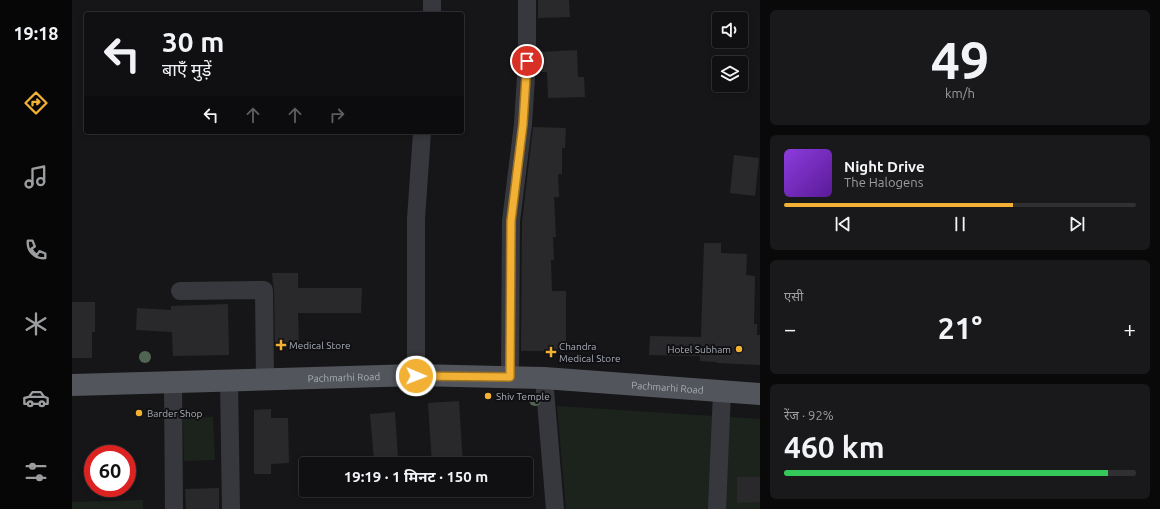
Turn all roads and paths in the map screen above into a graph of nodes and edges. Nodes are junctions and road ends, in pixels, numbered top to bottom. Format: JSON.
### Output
{"nodes":[{"id":1,"x":432,"y":0,"type":"edge"},
{"id":2,"x":527,"y":0,"type":"edge"},
{"id":3,"x":432,"y":12,"type":"edge"},
{"id":4,"x":422,"y":134,"type":"edge"},
{"id":5,"x":180,"y":291,"type":"dead end"},
{"id":6,"x":416,"y":376,"type":"junction"},
{"id":7,"x":510,"y":377,"type":"junction"},
{"id":8,"x":544,"y":378,"type":"junction"},
{"id":9,"x":265,"y":380,"type":"junction"},
{"id":10,"x":229,"y":381,"type":"junction"},
{"id":11,"x":173,"y":382,"type":"junction"},
{"id":12,"x":72,"y":385,"type":"edge"},
{"id":13,"x":722,"y":392,"type":"junction"},
{"id":14,"x":760,"y":394,"type":"edge"},
{"id":15,"x":174,"y":509,"type":"edge"},
{"id":16,"x":231,"y":509,"type":"edge"},
{"id":17,"x":555,"y":509,"type":"edge"},
{"id":18,"x":717,"y":509,"type":"edge"}],
"edges":[{"from":1,"to":3,"type":"street"},
{"from":2,"to":7,"type":"street"},
{"from":4,"to":6,"type":"street"},
{"from":5,"to":9,"type":"street"},
{"from":6,"to":7,"type":"main road","name":"Pachmarhi Road"},
{"from":6,"to":9,"type":"main road","name":"Pachmarhi Road"},
{"from":7,"to":8,"type":"main road","name":"Pachmarhi Road"},
{"from":8,"to":13,"type":"main road","name":"Pachmarhi Road"},
{"from":8,"to":17,"type":"street"},
{"from":9,"to":10,"type":"main road","name":"Pachmarhi Road"},
{"from":10,"to":11,"type":"main road","name":"Pachmarhi Road"},
{"from":10,"to":16,"type":"street"},
{"from":11,"to":12,"type":"main road","name":"Pachmarhi Road"},
{"from":11,"to":15,"type":"street"},
{"from":13,"to":14,"type":"main road","name":"Pachmarhi Road"},
{"from":13,"to":18,"type":"street"}]}
